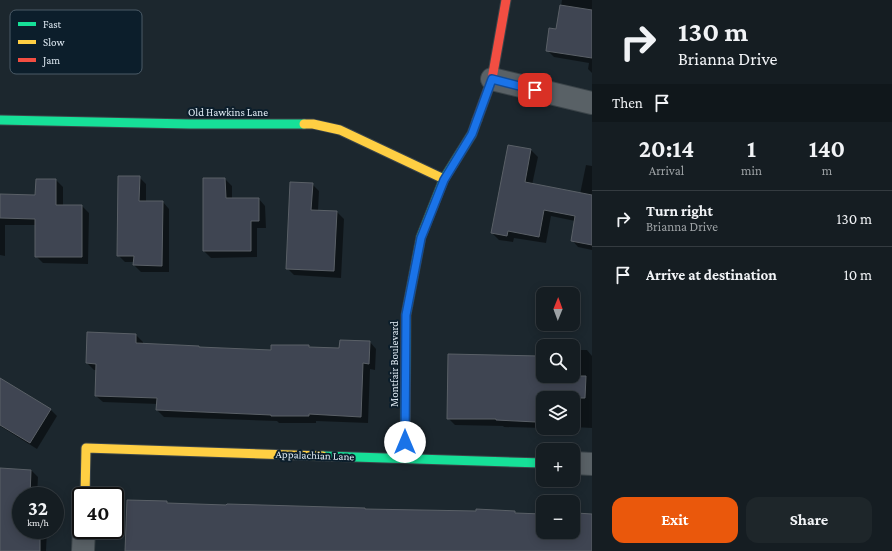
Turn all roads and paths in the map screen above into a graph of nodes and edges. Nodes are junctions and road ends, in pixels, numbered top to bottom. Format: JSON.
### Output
{"nodes":[{"id":1,"x":506,"y":0,"type":"edge"},
{"id":2,"x":492,"y":79,"type":"junction"},
{"id":3,"x":592,"y":103,"type":"edge"},
{"id":4,"x":0,"y":120,"type":"edge"},
{"id":5,"x":444,"y":180,"type":"junction"},
{"id":6,"x":405,"y":458,"type":"junction"},
{"id":7,"x":536,"y":462,"type":"edge"},
{"id":8,"x":580,"y":464,"type":"edge"},
{"id":9,"x":592,"y":464,"type":"edge"},
{"id":10,"x":85,"y":487,"type":"edge"},
{"id":11,"x":84,"y":539,"type":"edge"},
{"id":12,"x":83,"y":551,"type":"edge"}],
"edges":[{"from":1,"to":2,"type":"street","name":"Montfair Boulevard"},
{"from":2,"to":3,"type":"street"},
{"from":2,"to":5,"type":"street","name":"Montfair Boulevard"},
{"from":4,"to":5,"type":"street","name":"Old Hawkins Lane"},
{"from":5,"to":6,"type":"street","name":"Montfair Boulevard"},
{"from":6,"to":7,"type":"street","name":"Appalachian Lane"},
{"from":6,"to":10,"type":"street","name":"Appalachian Lane"},
{"from":8,"to":9,"type":"street"},
{"from":11,"to":12,"type":"street"}]}
